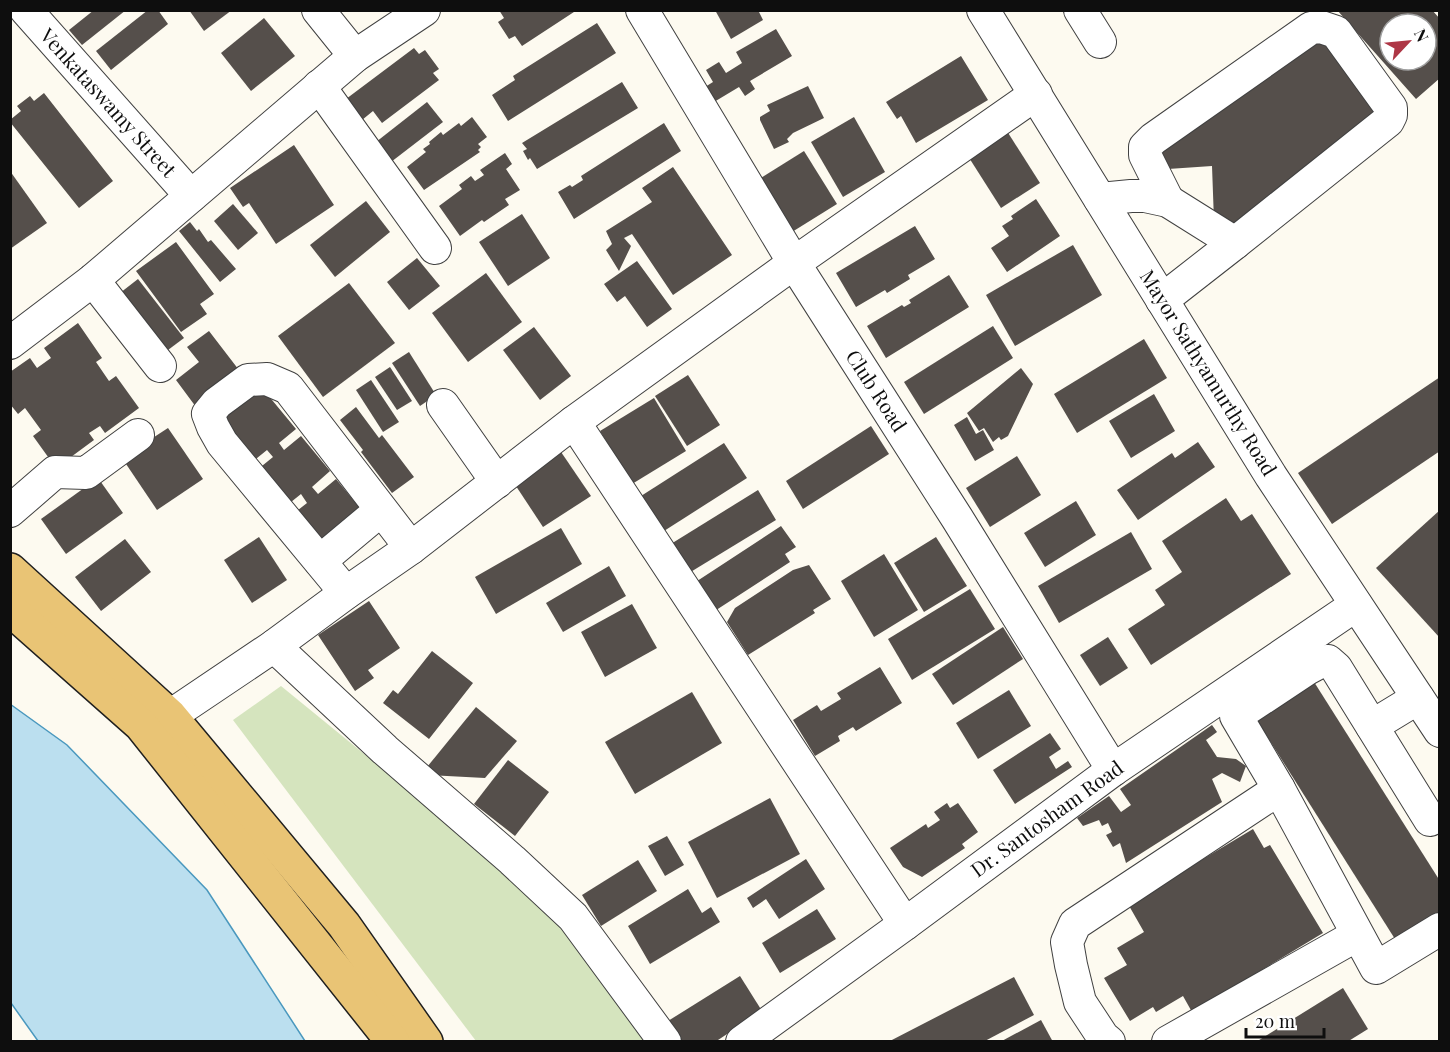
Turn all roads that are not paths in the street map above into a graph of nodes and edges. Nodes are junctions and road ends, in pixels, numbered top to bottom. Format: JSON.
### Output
{"nodes":[{"id":1,"x":26,"y":10,"type":"edge"},
{"id":2,"x":318,"y":10,"type":"edge"},
{"id":3,"x":424,"y":10,"type":"edge"},
{"id":4,"x":642,"y":10,"type":"edge"},
{"id":5,"x":983,"y":10,"type":"edge"},
{"id":6,"x":1080,"y":10,"type":"edge"},
{"id":7,"x":1100,"y":42,"type":"dead end"},
{"id":8,"x":355,"y":56,"type":"junction"},
{"id":9,"x":319,"y":86,"type":"junction"},
{"id":10,"x":1036,"y":94,"type":"junction"},
{"id":11,"x":190,"y":196,"type":"junction"},
{"id":12,"x":1100,"y":199,"type":"junction"},
{"id":13,"x":1168,"y":201,"type":"junction"},
{"id":14,"x":1235,"y":243,"type":"junction"},
{"id":15,"x":435,"y":248,"type":"dead end"},
{"id":16,"x":794,"y":263,"type":"junction"},
{"id":17,"x":93,"y":280,"type":"junction"},
{"id":18,"x":1162,"y":300,"type":"junction"},
{"id":19,"x":10,"y":343,"type":"edge"},
{"id":20,"x":160,"y":366,"type":"dead end"},
{"id":21,"x":443,"y":405,"type":"dead end"},
{"id":22,"x":574,"y":422,"type":"junction"},
{"id":23,"x":138,"y":435,"type":"dead end"},
{"id":24,"x":497,"y":482,"type":"junction"},
{"id":25,"x":381,"y":510,"type":"junction"},
{"id":26,"x":10,"y":512,"type":"edge"},
{"id":27,"x":411,"y":548,"type":"junction"},
{"id":28,"x":320,"y":561,"type":"junction"},
{"id":29,"x":10,"y":570,"type":"edge"},
{"id":30,"x":346,"y":593,"type":"junction"},
{"id":31,"x":1356,"y":605,"type":"junction"},
{"id":32,"x":10,"y":609,"type":"edge"},
{"id":33,"x":274,"y":646,"type":"junction"},
{"id":34,"x":1418,"y":698,"type":"junction"},
{"id":35,"x":156,"y":720,"type":"junction"},
{"id":36,"x":1372,"y":726,"type":"junction"},
{"id":37,"x":1440,"y":731,"type":"edge"},
{"id":38,"x":1113,"y":770,"type":"junction"},
{"id":39,"x":1279,"y":789,"type":"junction"},
{"id":40,"x":1436,"y":823,"type":"edge"},
{"id":41,"x":905,"y":924,"type":"junction"},
{"id":42,"x":1440,"y":929,"type":"edge"},
{"id":43,"x":1357,"y":935,"type":"junction"},
{"id":44,"x":393,"y":1041,"type":"edge"},
{"id":45,"x":426,"y":1041,"type":"edge"},
{"id":46,"x":665,"y":1041,"type":"edge"},
{"id":47,"x":742,"y":1041,"type":"edge"},
{"id":48,"x":1109,"y":1041,"type":"edge"},
{"id":49,"x":1168,"y":1041,"type":"edge"}],
"edges":[{"from":1,"to":11,"type":"street","name":"Venkataswamy Street"},
{"from":2,"to":8,"type":"street"},
{"from":3,"to":8,"type":"street"},
{"from":4,"to":16,"type":"street","name":"Club Road"},
{"from":5,"to":10,"type":"street","name":"Mayor Sathyamurthy Road"},
{"from":6,"to":7,"type":"street"},
{"from":8,"to":9,"type":"street"},
{"from":9,"to":11,"type":"street"},
{"from":9,"to":15,"type":"street"},
{"from":10,"to":12,"type":"street","name":"Mayor Sathyamurthy Road"},
{"from":10,"to":16,"type":"street"},
{"from":11,"to":17,"type":"street"},
{"from":12,"to":13,"type":"street"},
{"from":12,"to":18,"type":"street","name":"Mayor Sathyamurthy Road"},
{"from":13,"to":14,"type":"street"},
{"from":13,"to":14,"type":"street"},
{"from":14,"to":18,"type":"street"},
{"from":16,"to":22,"type":"street"},
{"from":16,"to":38,"type":"street","name":"Club Road"},
{"from":17,"to":19,"type":"street"},
{"from":17,"to":20,"type":"street"},
{"from":18,"to":31,"type":"street","name":"Mayor Sathyamurthy Road"},
{"from":21,"to":24,"type":"street"},
{"from":22,"to":24,"type":"street"},
{"from":22,"to":41,"type":"street"},
{"from":23,"to":26,"type":"street"},
{"from":24,"to":27,"type":"street"},
{"from":25,"to":27,"type":"street"},
{"from":25,"to":28,"type":"street"},
{"from":25,"to":28,"type":"street"},
{"from":27,"to":30,"type":"street"},
{"from":28,"to":30,"type":"street"},
{"from":29,"to":35,"type":"main road"},
{"from":30,"to":33,"type":"street"},
{"from":31,"to":34,"type":"street","name":"Mayor Sathyamurthy Road"},
{"from":31,"to":38,"type":"street","name":"Dr. Santosham Road"},
{"from":32,"to":35,"type":"main road"},
{"from":33,"to":35,"type":"street"},
{"from":33,"to":46,"type":"street"},
{"from":34,"to":36,"type":"street"},
{"from":34,"to":37,"type":"street","name":"Mayor Sathyamurthy Road"},
{"from":35,"to":44,"type":"main road"},
{"from":35,"to":45,"type":"main road"},
{"from":36,"to":39,"type":"street"},
{"from":36,"to":40,"type":"street"},
{"from":38,"to":41,"type":"street","name":"Dr. Santosham Road"},
{"from":39,"to":43,"type":"street"},
{"from":39,"to":48,"type":"street"},
{"from":41,"to":47,"type":"street","name":"Dr. Santosham Road"},
{"from":42,"to":43,"type":"street"},
{"from":43,"to":49,"type":"street"}]}
